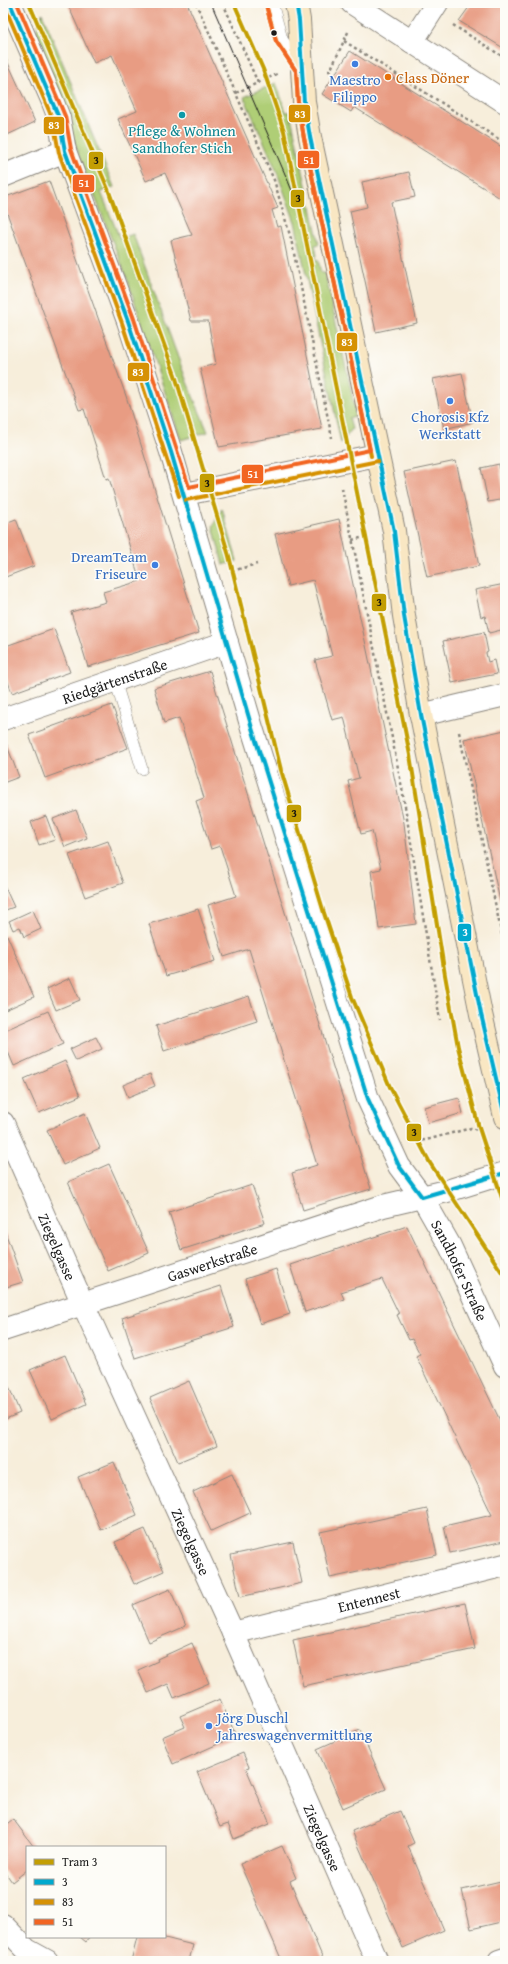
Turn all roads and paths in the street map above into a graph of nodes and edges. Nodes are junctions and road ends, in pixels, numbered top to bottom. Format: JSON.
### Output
{"nodes":[{"id":1,"x":10,"y":3,"type":"edge"},
{"id":2,"x":196,"y":3,"type":"edge"},
{"id":3,"x":223,"y":3,"type":"edge"},
{"id":4,"x":272,"y":3,"type":"edge"},
{"id":5,"x":296,"y":3,"type":"edge"},
{"id":6,"x":356,"y":5,"type":"edge"},
{"id":7,"x":434,"y":7,"type":"edge"},
{"id":8,"x":344,"y":41,"type":"junction"},
{"id":9,"x":412,"y":42,"type":"junction"},
{"id":10,"x":505,"y":58,"type":"edge"},
{"id":11,"x":302,"y":71,"type":"junction"},
{"id":12,"x":258,"y":83,"type":"junction"},
{"id":13,"x":236,"y":93,"type":"junction"},
{"id":14,"x":505,"y":102,"type":"edge"},
{"id":15,"x":505,"y":143,"type":"edge"},
{"id":16,"x":65,"y":151,"type":"junction"},
{"id":17,"x":3,"y":176,"type":"edge"},
{"id":18,"x":377,"y":455,"type":"junction"},
{"id":19,"x":337,"y":462,"type":"junction"},
{"id":20,"x":185,"y":494,"type":"junction"},
{"id":21,"x":227,"y":642,"type":"junction"},
{"id":22,"x":115,"y":680,"type":"junction"},
{"id":23,"x":505,"y":695,"type":"edge"},
{"id":24,"x":453,"y":706,"type":"junction"},
{"id":25,"x":420,"y":715,"type":"junction"},
{"id":26,"x":3,"y":719,"type":"edge"},
{"id":27,"x":142,"y":769,"type":"dead end"},
{"id":28,"x":505,"y":950,"type":"edge"},
{"id":29,"x":440,"y":1020,"type":"dead end"},
{"id":30,"x":504,"y":1114,"type":"edge"},
{"id":31,"x":3,"y":1124,"type":"edge"},
{"id":32,"x":413,"y":1141,"type":"dead end"},
{"id":33,"x":505,"y":1173,"type":"edge"},
{"id":34,"x":422,"y":1197,"type":"junction"},
{"id":35,"x":83,"y":1304,"type":"junction"},
{"id":36,"x":3,"y":1330,"type":"edge"},
{"id":37,"x":505,"y":1366,"type":"edge"},
{"id":38,"x":505,"y":1565,"type":"edge"},
{"id":39,"x":233,"y":1633,"type":"junction"},
{"id":40,"x":3,"y":1925,"type":"edge"},
{"id":41,"x":505,"y":1959,"type":"edge"},
{"id":42,"x":47,"y":1961,"type":"edge"},
{"id":43,"x":377,"y":1961,"type":"edge"},
{"id":44,"x":498,"y":1961,"type":"edge"}],
"edges":[{"from":1,"to":16,"type":"street","name":"Sandhofer Straße"},
{"from":2,"to":13,"type":"path"},
{"from":3,"to":12,"type":"path"},
{"from":4,"to":11,"type":"lane"},
{"from":5,"to":11,"type":"street"},
{"from":6,"to":8,"type":"path"},
{"from":6,"to":9,"type":"street"},
{"from":7,"to":9,"type":"street"},
{"from":7,"to":10,"type":"path"},
{"from":8,"to":11,"type":"path"},
{"from":8,"to":15,"type":"path"},
{"from":9,"to":14,"type":"street"},
{"from":11,"to":12,"type":"path"},
{"from":11,"to":18,"type":"street"},
{"from":12,"to":13,"type":"path"},
{"from":13,"to":19,"type":"path"},
{"from":16,"to":17,"type":"street"},
{"from":16,"to":20,"type":"street","name":"Sandhofer Straße"},
{"from":18,"to":19,"type":"street"},
{"from":18,"to":25,"type":"street"},
{"from":19,"to":20,"type":"street"},
{"from":19,"to":29,"type":"path"},
{"from":20,"to":21,"type":"street","name":"Sandhofer Straße"},
{"from":21,"to":22,"type":"street","name":"Riedgärtenstraße"},
{"from":21,"to":34,"type":"street","name":"Sandhofer Straße"},
{"from":22,"to":26,"type":"street","name":"Riedgärtenstraße"},
{"from":22,"to":27,"type":"lane"},
{"from":23,"to":24,"type":"street"},
{"from":24,"to":25,"type":"street"},
{"from":24,"to":28,"type":"path"},
{"from":25,"to":30,"type":"street"},
{"from":30,"to":32,"type":"path"},
{"from":31,"to":35,"type":"street","name":"Ziegelgasse"},
{"from":33,"to":34,"type":"street"},
{"from":34,"to":35,"type":"street","name":"Gaswerkstraße"},
{"from":34,"to":37,"type":"street","name":"Sandhofer Straße"},
{"from":35,"to":36,"type":"street","name":"Gaswerkstraße"},
{"from":35,"to":39,"type":"street","name":"Ziegelgasse"},
{"from":38,"to":39,"type":"street","name":"Entennest"},
{"from":39,"to":43,"type":"street","name":"Ziegelgasse"},
{"from":40,"to":42,"type":"street"},
{"from":41,"to":44,"type":"street"}]}
